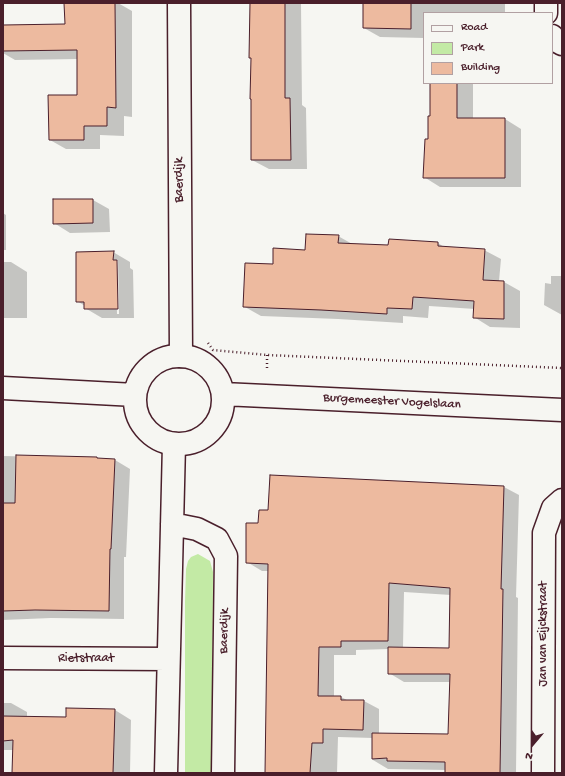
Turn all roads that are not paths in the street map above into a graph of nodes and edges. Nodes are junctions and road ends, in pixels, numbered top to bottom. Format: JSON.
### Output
{"nodes":[{"id":1,"x":179,"y":3,"type":"edge"},
{"id":2,"x":553,"y":39,"type":"edge"},
{"id":3,"x":562,"y":44,"type":"edge"},
{"id":4,"x":181,"y":356,"type":"junction"},
{"id":5,"x":3,"y":388,"type":"edge"},
{"id":6,"x":223,"y":394,"type":"junction"},
{"id":7,"x":135,"y":396,"type":"junction"},
{"id":8,"x":562,"y":410,"type":"edge"},
{"id":9,"x":174,"y":444,"type":"junction"},
{"id":10,"x":562,"y":500,"type":"edge"},
{"id":11,"x":172,"y":524,"type":"junction"},
{"id":12,"x":3,"y":658,"type":"edge"},
{"id":13,"x":168,"y":659,"type":"junction"},
{"id":14,"x":166,"y":773,"type":"edge"},
{"id":15,"x":223,"y":773,"type":"edge"},
{"id":16,"x":543,"y":773,"type":"edge"}],
"edges":[{"from":1,"to":4,"type":"street","name":"Baerdijk"},
{"from":2,"to":3,"type":"street"},
{"from":4,"to":6,"type":"street"},
{"from":4,"to":7,"type":"street"},
{"from":5,"to":7,"type":"street"},
{"from":6,"to":8,"type":"street","name":"Burgemeester Vogelslaan"},
{"from":6,"to":9,"type":"street"},
{"from":7,"to":9,"type":"street"},
{"from":9,"to":11,"type":"street"},
{"from":10,"to":16,"type":"street","name":"Jan van Eijckstraat"},
{"from":11,"to":13,"type":"street"},
{"from":11,"to":15,"type":"street","name":"Baerdijk"},
{"from":12,"to":13,"type":"street","name":"Rietstraat"},
{"from":13,"to":14,"type":"street"}]}
